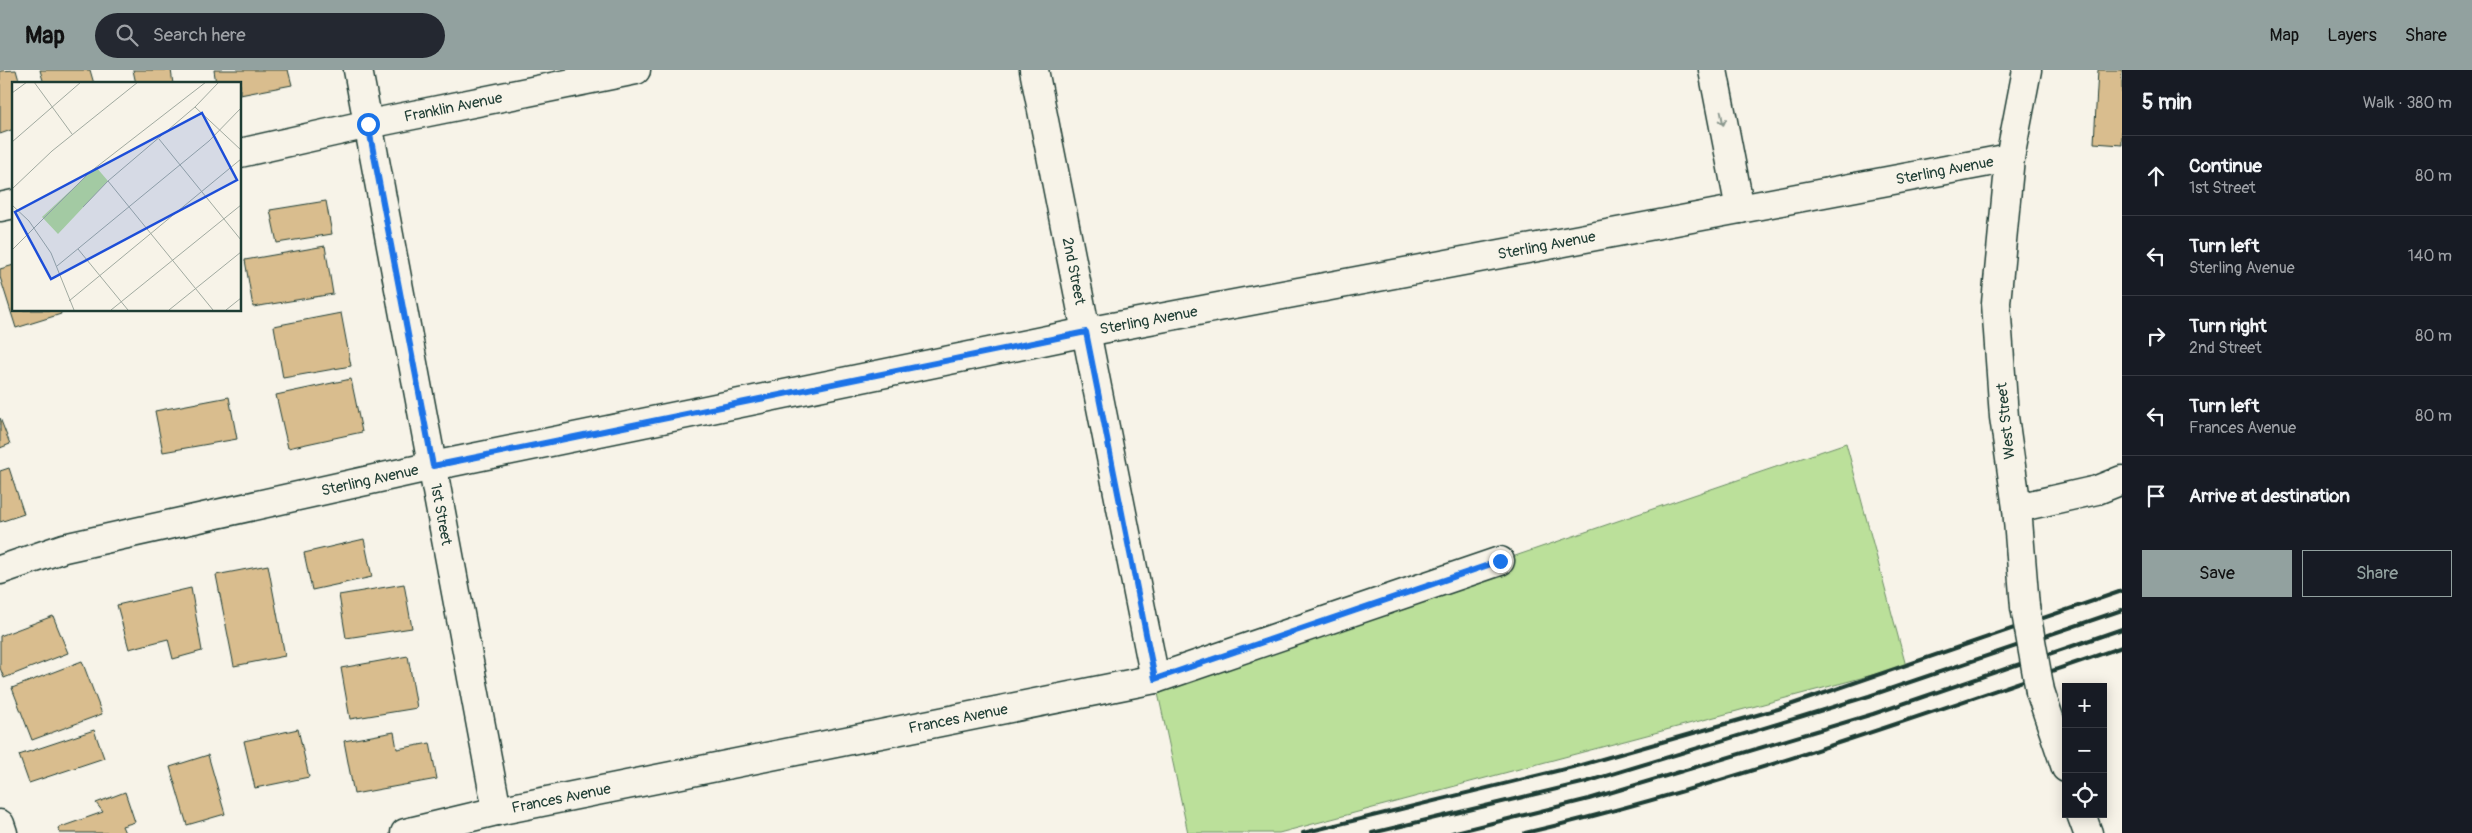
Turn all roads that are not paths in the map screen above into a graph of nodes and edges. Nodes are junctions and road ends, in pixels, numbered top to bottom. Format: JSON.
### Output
{"nodes":[{"id":1,"x":358,"y":70,"type":"edge"},
{"id":2,"x":636,"y":70,"type":"edge"},
{"id":3,"x":1034,"y":70,"type":"edge"},
{"id":4,"x":1712,"y":70,"type":"edge"},
{"id":5,"x":2027,"y":70,"type":"edge"},
{"id":6,"x":368,"y":124,"type":"junction"},
{"id":7,"x":241,"y":153,"type":"edge"},
{"id":8,"x":2010,"y":158,"type":"junction"},
{"id":9,"x":1740,"y":209,"type":"junction"},
{"id":10,"x":1086,"y":332,"type":"junction"},
{"id":11,"x":433,"y":466,"type":"junction"},
{"id":12,"x":2122,"y":480,"type":"edge"},
{"id":13,"x":2017,"y":508,"type":"junction"},
{"id":14,"x":1500,"y":561,"type":"dead end"},
{"id":15,"x":0,"y":570,"type":"edge"},
{"id":16,"x":1155,"y":679,"type":"junction"},
{"id":17,"x":2062,"y":756,"type":"edge"},
{"id":18,"x":498,"y":811,"type":"junction"},
{"id":19,"x":2083,"y":818,"type":"edge"},
{"id":20,"x":0,"y":824,"type":"edge"},
{"id":21,"x":3,"y":833,"type":"edge"},
{"id":22,"x":405,"y":833,"type":"edge"},
{"id":23,"x":2088,"y":833,"type":"edge"}],
"edges":[{"from":1,"to":6,"type":"street","name":"1st Street"},
{"from":2,"to":6,"type":"street","name":"Franklin Avenue"},
{"from":3,"to":10,"type":"street","name":"2nd Street"},
{"from":4,"to":9,"type":"street","one_way":true},
{"from":5,"to":8,"type":"street","name":"West Street"},
{"from":6,"to":7,"type":"street","name":"Franklin Avenue"},
{"from":6,"to":11,"type":"street","name":"1st Street"},
{"from":8,"to":9,"type":"street","name":"Sterling Avenue"},
{"from":8,"to":13,"type":"street","name":"West Street"},
{"from":9,"to":10,"type":"street","name":"Sterling Avenue"},
{"from":10,"to":11,"type":"street","name":"Sterling Avenue"},
{"from":10,"to":16,"type":"street","name":"2nd Street"},
{"from":11,"to":15,"type":"street","name":"Sterling Avenue"},
{"from":11,"to":18,"type":"street","name":"1st Street"},
{"from":12,"to":13,"type":"street"},
{"from":13,"to":17,"type":"street","name":"West Street","bridge":true},
{"from":14,"to":16,"type":"street","name":"Frances Avenue"},
{"from":16,"to":18,"type":"street","name":"Frances Avenue"},
{"from":18,"to":22,"type":"street","name":"Frances Avenue"},
{"from":19,"to":23,"type":"street"},
{"from":20,"to":21,"type":"street"}]}
